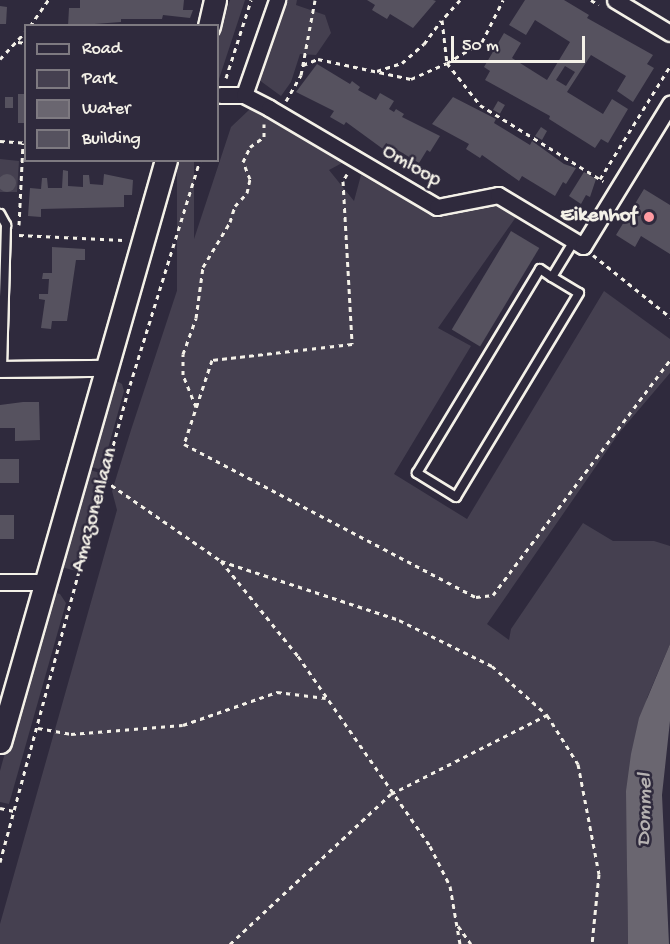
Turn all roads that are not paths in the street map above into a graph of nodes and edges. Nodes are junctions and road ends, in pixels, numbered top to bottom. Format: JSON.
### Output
{"nodes":[{"id":1,"x":215,"y":0,"type":"edge"},
{"id":2,"x":277,"y":0,"type":"edge"},
{"id":3,"x":615,"y":0,"type":"edge"},
{"id":4,"x":209,"y":24,"type":"edge"},
{"id":5,"x":670,"y":33,"type":"edge"},
{"id":6,"x":219,"y":94,"type":"edge"},
{"id":7,"x":244,"y":95,"type":"junction"},
{"id":8,"x":670,"y":104,"type":"edge"},
{"id":9,"x":165,"y":162,"type":"edge"},
{"id":10,"x":0,"y":214,"type":"edge"},
{"id":11,"x":578,"y":244,"type":"junction"},
{"id":12,"x":552,"y":277,"type":"junction"},
{"id":13,"x":104,"y":368,"type":"junction"},
{"id":14,"x":1,"y":369,"type":"edge"},
{"id":15,"x":0,"y":582,"type":"edge"},
{"id":16,"x":43,"y":582,"type":"junction"},
{"id":17,"x":0,"y":742,"type":"edge"}],
"edges":[{"from":1,"to":4,"type":"street"},
{"from":2,"to":7,"type":"street"},
{"from":3,"to":5,"type":"street"},
{"from":6,"to":7,"type":"street","name":"Omloop"},
{"from":7,"to":11,"type":"street","name":"Omloop"},
{"from":8,"to":11,"type":"street"},
{"from":9,"to":13,"type":"street","name":"Amazonenlaan"},
{"from":10,"to":14,"type":"lane"},
{"from":11,"to":12,"type":"lane"},
{"from":12,"to":12,"type":"lane"},
{"from":13,"to":14,"type":"street"},
{"from":13,"to":16,"type":"street","name":"Amazonenlaan"},
{"from":15,"to":16,"type":"street"},
{"from":16,"to":17,"type":"street","name":"Amazonenlaan"}]}
